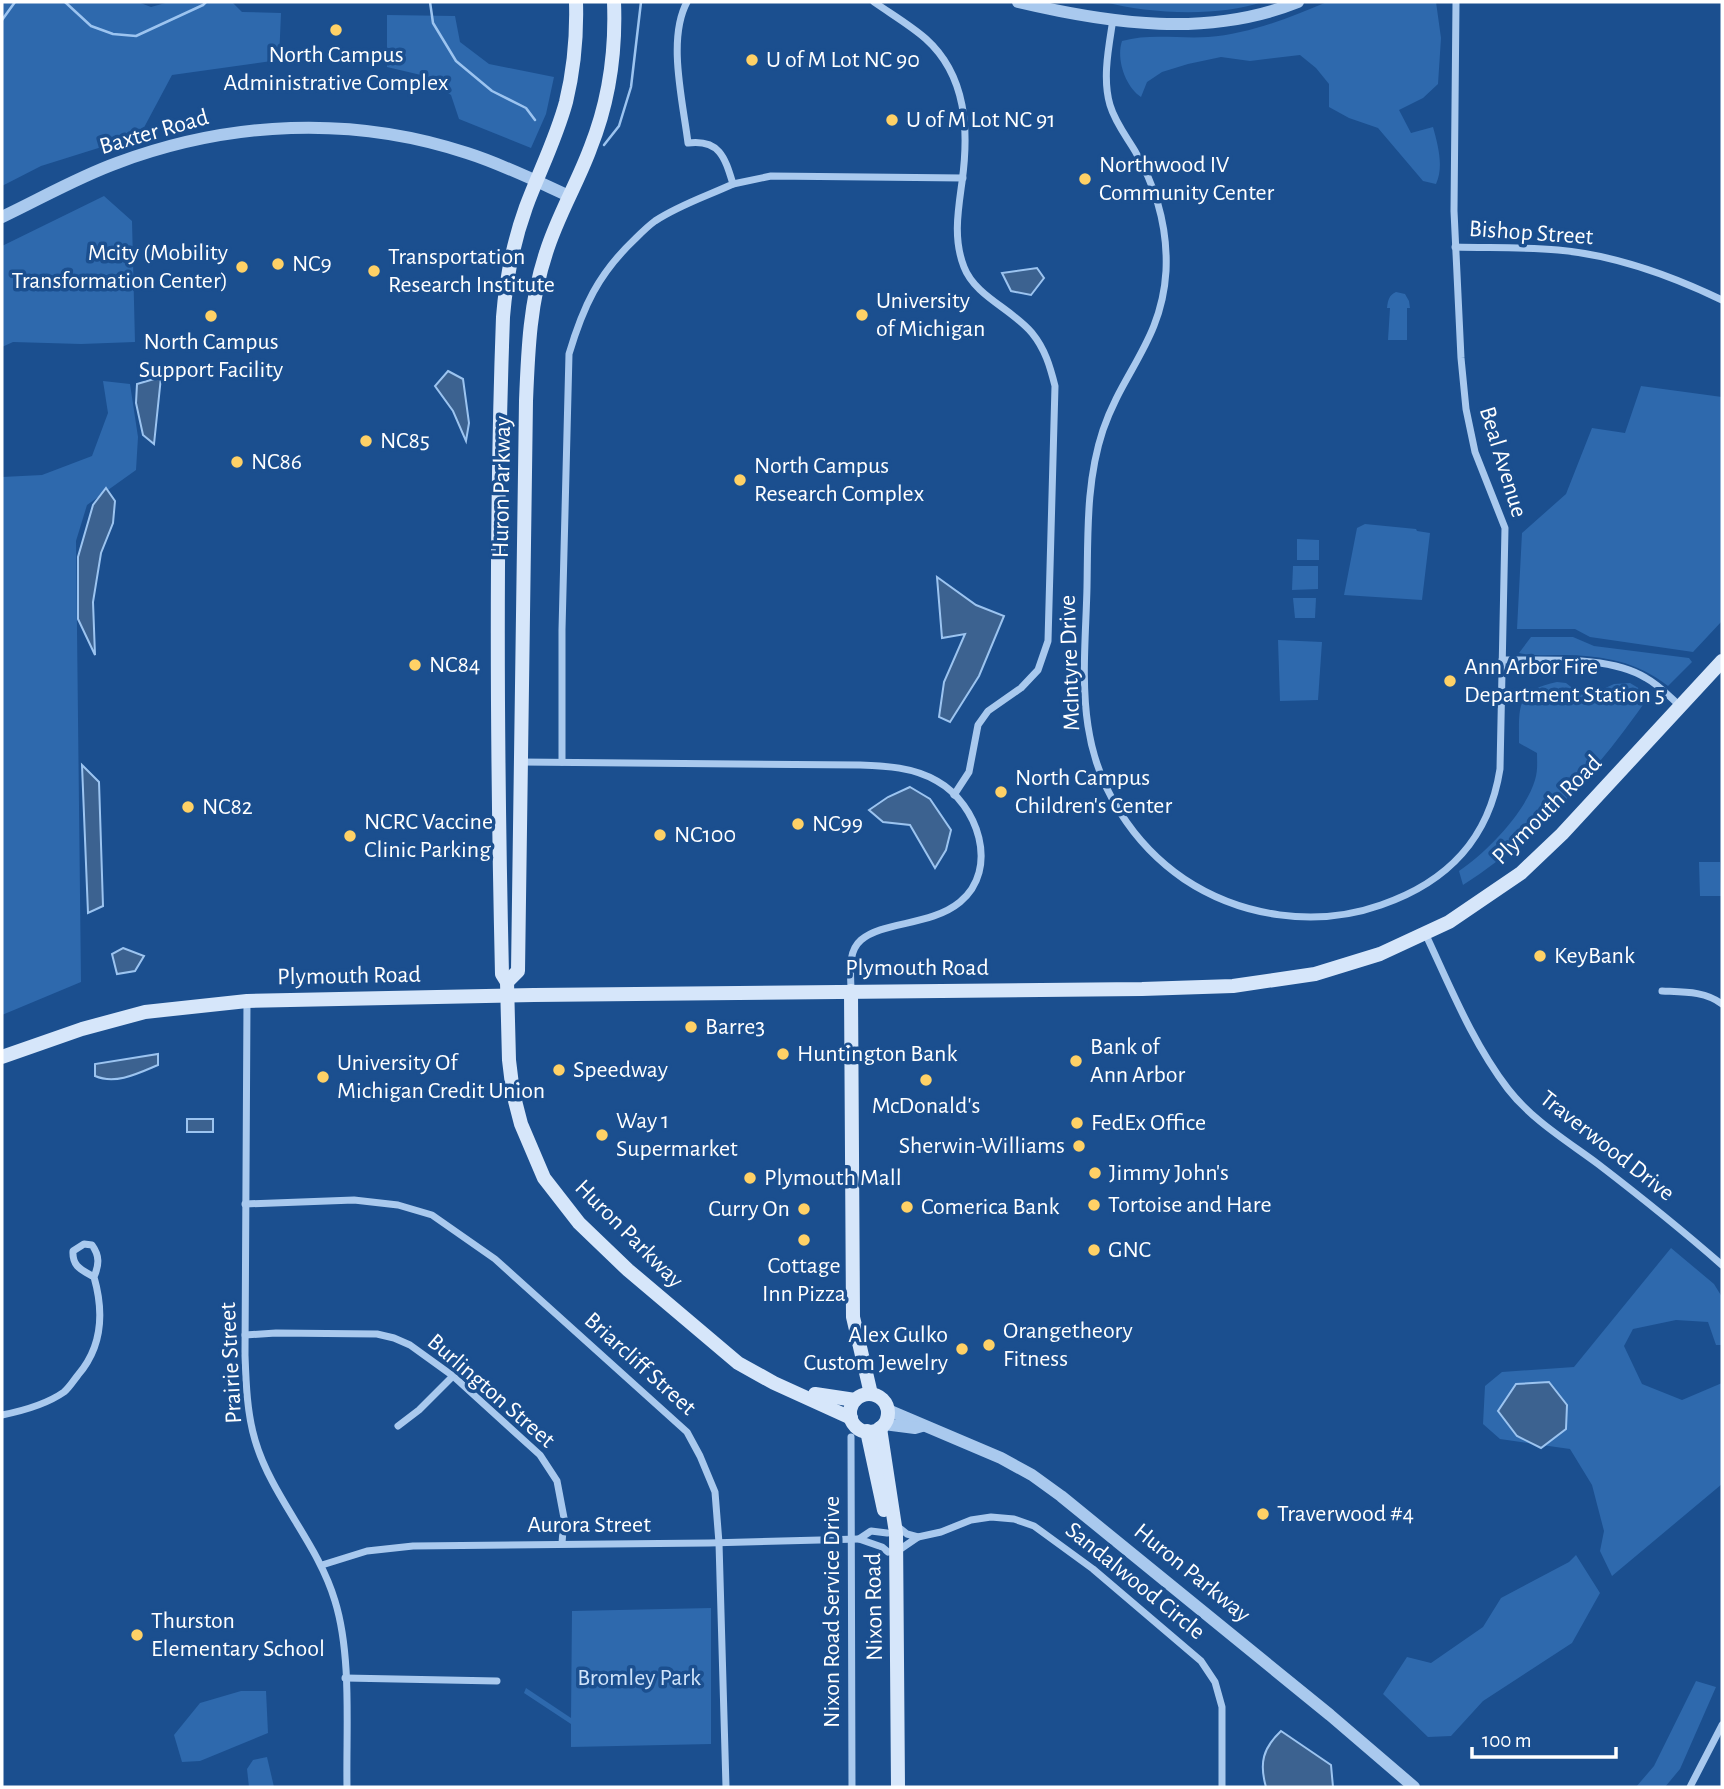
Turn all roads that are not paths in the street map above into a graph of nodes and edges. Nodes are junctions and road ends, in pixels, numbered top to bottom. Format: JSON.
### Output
{"nodes":[{"id":1,"x":576,"y":2,"type":"edge"},
{"id":2,"x":614,"y":2,"type":"edge"},
{"id":3,"x":687,"y":2,"type":"edge"},
{"id":4,"x":874,"y":2,"type":"edge"},
{"id":5,"x":1018,"y":2,"type":"edge"},
{"id":6,"x":1298,"y":2,"type":"edge"},
{"id":7,"x":1456,"y":2,"type":"edge"},
{"id":8,"x":1113,"y":19,"type":"junction"},
{"id":9,"x":963,"y":178,"type":"junction"},
{"id":10,"x":536,"y":182,"type":"junction"},
{"id":11,"x":733,"y":184,"type":"junction"},
{"id":12,"x":569,"y":196,"type":"junction"},
{"id":13,"x":2,"y":217,"type":"edge"},
{"id":14,"x":1455,"y":247,"type":"junction"},
{"id":15,"x":1722,"y":300,"type":"edge"},
{"id":16,"x":499,"y":503,"type":"junction"},
{"id":17,"x":525,"y":504,"type":"junction"},
{"id":18,"x":1502,"y":660,"type":"junction"},
{"id":19,"x":1722,"y":661,"type":"edge"},
{"id":20,"x":1680,"y":706,"type":"junction"},
{"id":21,"x":499,"y":748,"type":"junction"},
{"id":22,"x":521,"y":762,"type":"junction"},
{"id":23,"x":562,"y":762,"type":"junction"},
{"id":24,"x":954,"y":795,"type":"junction"},
{"id":25,"x":1425,"y":933,"type":"junction"},
{"id":26,"x":508,"y":988,"type":"junction"},
{"id":27,"x":851,"y":991,"type":"junction"},
{"id":28,"x":1662,"y":991,"type":"dead end"},
{"id":29,"x":247,"y":1001,"type":"junction"},
{"id":30,"x":1722,"y":1004,"type":"edge"},
{"id":31,"x":2,"y":1056,"type":"edge"},
{"id":32,"x":245,"y":1203,"type":"junction"},
{"id":33,"x":1722,"y":1265,"type":"edge"},
{"id":34,"x":94,"y":1276,"type":"junction"},
{"id":35,"x":246,"y":1335,"type":"junction"},
{"id":36,"x":453,"y":1376,"type":"junction"},
{"id":37,"x":782,"y":1386,"type":"junction"},
{"id":38,"x":862,"y":1396,"type":"junction"},
{"id":39,"x":2,"y":1415,"type":"edge"},
{"id":40,"x":851,"y":1418,"type":"junction"},
{"id":41,"x":880,"y":1423,"type":"junction"},
{"id":42,"x":398,"y":1426,"type":"dead end"},
{"id":43,"x":850,"y":1437,"type":"dead end"},
{"id":44,"x":891,"y":1529,"type":"junction"},
{"id":45,"x":918,"y":1537,"type":"junction"},
{"id":46,"x":855,"y":1539,"type":"junction"},
{"id":47,"x":719,"y":1543,"type":"junction"},
{"id":48,"x":562,"y":1544,"type":"junction"},
{"id":49,"x":893,"y":1556,"type":"junction"},
{"id":50,"x":322,"y":1565,"type":"junction"},
{"id":51,"x":345,"y":1678,"type":"junction"},
{"id":52,"x":496,"y":1681,"type":"dead end"},
{"id":53,"x":1722,"y":1725,"type":"edge"},
{"id":54,"x":347,"y":1787,"type":"edge"},
{"id":55,"x":726,"y":1787,"type":"edge"},
{"id":56,"x":852,"y":1787,"type":"edge"},
{"id":57,"x":889,"y":1787,"type":"edge"},
{"id":58,"x":898,"y":1787,"type":"edge"},
{"id":59,"x":1222,"y":1787,"type":"edge"},
{"id":60,"x":1413,"y":1787,"type":"edge"},
{"id":61,"x":1690,"y":1787,"type":"edge"}],
"edges":[{"from":1,"to":10,"type":"main road","name":"Huron Parkway"},
{"from":2,"to":12,"type":"main road","name":"Huron Parkway"},
{"from":3,"to":11,"type":"street"},
{"from":4,"to":9,"type":"street"},
{"from":5,"to":8,"type":"street"},
{"from":6,"to":8,"type":"street"},
{"from":7,"to":14,"type":"street","name":"Beal Avenue"},
{"from":8,"to":18,"type":"street","name":"McIntyre Drive"},
{"from":9,"to":11,"type":"street"},
{"from":9,"to":24,"type":"street"},
{"from":10,"to":12,"type":"street","name":"Baxter Road"},
{"from":10,"to":13,"type":"street","name":"Baxter Road"},
{"from":10,"to":16,"type":"main road","name":"Huron Parkway"},
{"from":11,"to":23,"type":"street"},
{"from":12,"to":17,"type":"main road","name":"Huron Parkway"},
{"from":14,"to":15,"type":"street","name":"Bishop Street"},
{"from":14,"to":18,"type":"street","name":"Beal Avenue"},
{"from":16,"to":17,"type":"main road"},
{"from":16,"to":21,"type":"main road","name":"Huron Parkway"},
{"from":17,"to":22,"type":"main road","name":"Huron Parkway"},
{"from":18,"to":20,"type":"street"},
{"from":19,"to":20,"type":"main road","name":"Plymouth Road"},
{"from":20,"to":25,"type":"main road","name":"Plymouth Road"},
{"from":21,"to":22,"type":"main road"},
{"from":21,"to":26,"type":"main road","name":"Huron Parkway"},
{"from":22,"to":23,"type":"street"},
{"from":22,"to":26,"type":"main road","name":"Huron Parkway"},
{"from":23,"to":24,"type":"street"},
{"from":24,"to":27,"type":"street"},
{"from":25,"to":27,"type":"main road","name":"Plymouth Road"},
{"from":25,"to":33,"type":"street","name":"Traverwood Drive"},
{"from":26,"to":27,"type":"main road","name":"Plymouth Road"},
{"from":26,"to":29,"type":"main road","name":"Plymouth Road"},
{"from":26,"to":37,"type":"main road","name":"Huron Parkway"},
{"from":27,"to":38,"type":"main road"},
{"from":28,"to":30,"type":"street"},
{"from":29,"to":31,"type":"main road","name":"Plymouth Road"},
{"from":29,"to":32,"type":"street","name":"Prairie Street"},
{"from":32,"to":35,"type":"street","name":"Prairie Street"},
{"from":32,"to":47,"type":"street","name":"Briarcliff Street"},
{"from":34,"to":34,"type":"street"},
{"from":34,"to":39,"type":"street"},
{"from":35,"to":36,"type":"street","name":"Burlington Street"},
{"from":35,"to":50,"type":"street","name":"Prairie Street"},
{"from":36,"to":42,"type":"street"},
{"from":36,"to":48,"type":"street","name":"Burlington Street"},
{"from":37,"to":38,"type":"main road","name":"Huron Parkway"},
{"from":37,"to":40,"type":"main road","name":"Huron Parkway"},
{"from":38,"to":40,"type":"main road"},
{"from":38,"to":41,"type":"main road"},
{"from":40,"to":41,"type":"main road"},
{"from":41,"to":44,"type":"main road","name":"Nixon Road"},
{"from":41,"to":60,"type":"street","name":"Huron Parkway"},
{"from":43,"to":46,"type":"street","name":"Nixon Road Service Drive"},
{"from":44,"to":45,"type":"street"},
{"from":44,"to":46,"type":"street","name":"Aurora Street"},
{"from":44,"to":49,"type":"main road","name":"Nixon Road"},
{"from":45,"to":49,"type":"street","name":"Sandalwood Circle"},
{"from":45,"to":59,"type":"street","name":"Sandalwood Circle"},
{"from":46,"to":47,"type":"street","name":"Aurora Street"},
{"from":46,"to":49,"type":"street","name":"Aurora Street"},
{"from":46,"to":56,"type":"street","name":"Nixon Road Service Drive"},
{"from":47,"to":48,"type":"street","name":"Aurora Street"},
{"from":47,"to":55,"type":"street","name":"Briarcliff Street"},
{"from":48,"to":50,"type":"street","name":"Aurora Street"},
{"from":49,"to":57,"type":"main road","name":"Nixon Road"},
{"from":49,"to":58,"type":"main road","name":"Nixon Road"},
{"from":50,"to":51,"type":"street","name":"Prairie Street"},
{"from":51,"to":52,"type":"street"},
{"from":51,"to":54,"type":"street","name":"Prairie Street"},
{"from":53,"to":61,"type":"street"}]}
